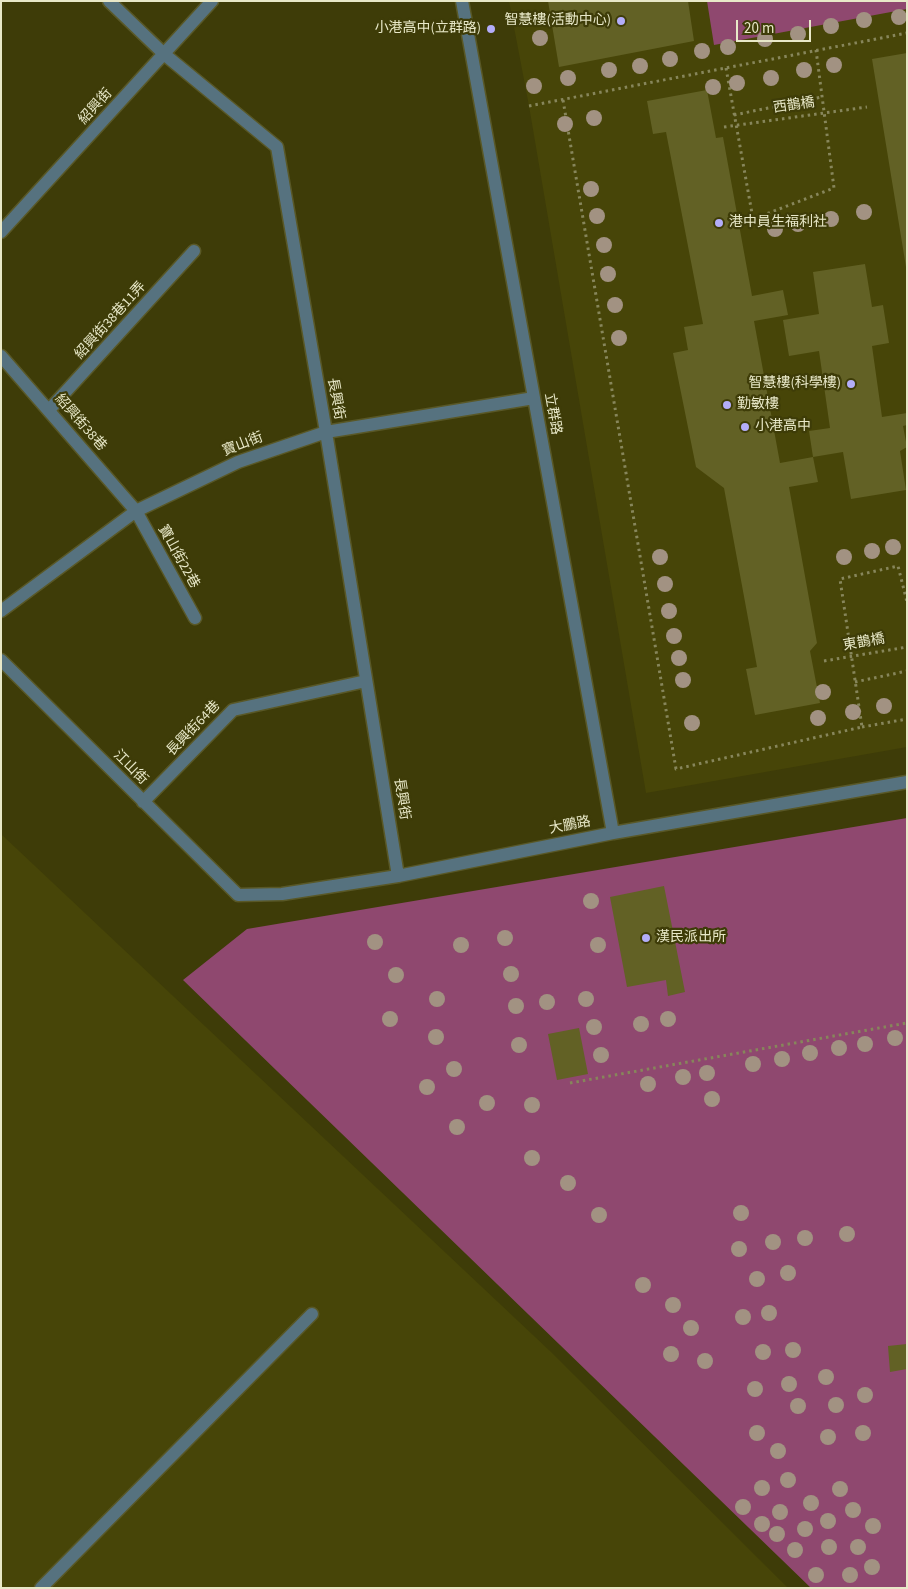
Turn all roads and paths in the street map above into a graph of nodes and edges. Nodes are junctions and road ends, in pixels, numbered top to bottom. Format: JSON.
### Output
{"nodes":[{"id":1,"x":109,"y":1,"type":"edge"},
{"id":2,"x":212,"y":1,"type":"edge"},
{"id":3,"x":462,"y":1,"type":"edge"},
{"id":4,"x":907,"y":33,"type":"edge"},
{"id":5,"x":816,"y":50,"type":"junction"},
{"id":6,"x":164,"y":54,"type":"junction"},
{"id":7,"x":726,"y":68,"type":"junction"},
{"id":8,"x":822,"y":97,"type":"junction"},
{"id":9,"x":563,"y":100,"type":"junction"},
{"id":10,"x":529,"y":106,"type":"dead end"},
{"id":11,"x":867,"y":107,"type":"dead end"},
{"id":12,"x":734,"y":115,"type":"junction"},
{"id":13,"x":724,"y":127,"type":"dead end"},
{"id":14,"x":1,"y":232,"type":"edge"},
{"id":15,"x":194,"y":251,"type":"dead end"},
{"id":16,"x":1,"y":356,"type":"edge"},
{"id":17,"x":534,"y":398,"type":"junction"},
{"id":18,"x":49,"y":410,"type":"junction"},
{"id":19,"x":326,"y":432,"type":"junction"},
{"id":20,"x":136,"y":511,"type":"junction"},
{"id":21,"x":907,"y":602,"type":"edge"},
{"id":22,"x":1,"y":612,"type":"edge"},
{"id":23,"x":194,"y":618,"type":"dead end"},
{"id":24,"x":907,"y":647,"type":"edge"},
{"id":25,"x":1,"y":660,"type":"edge"},
{"id":26,"x":824,"y":661,"type":"dead end"},
{"id":27,"x":907,"y":671,"type":"edge"},
{"id":28,"x":366,"y":681,"type":"junction"},
{"id":29,"x":855,"y":682,"type":"junction"},
{"id":30,"x":907,"y":718,"type":"edge"},
{"id":31,"x":862,"y":727,"type":"junction"},
{"id":32,"x":907,"y":782,"type":"edge"},
{"id":33,"x":143,"y":802,"type":"junction"},
{"id":34,"x":612,"y":833,"type":"junction"},
{"id":35,"x":398,"y":876,"type":"junction"},
{"id":36,"x":238,"y":895,"type":"joint"},
{"id":37,"x":907,"y":1023,"type":"edge"},
{"id":38,"x":570,"y":1083,"type":"dead end"},
{"id":39,"x":312,"y":1314,"type":"dead end"},
{"id":40,"x":41,"y":1588,"type":"edge"}],
"edges":[{"from":1,"to":6,"type":"street","name":"長興街"},
{"from":2,"to":6,"type":"street","name":"紹興街"},
{"from":3,"to":17,"type":"street","name":"立群路"},
{"from":4,"to":5,"type":"path"},
{"from":5,"to":7,"type":"path"},
{"from":5,"to":8,"type":"path"},
{"from":6,"to":14,"type":"street","name":"紹興街"},
{"from":6,"to":19,"type":"street","name":"長興街"},
{"from":7,"to":9,"type":"path"},
{"from":7,"to":12,"type":"path"},
{"from":8,"to":12,"type":"path"},
{"from":8,"to":12,"type":"path"},
{"from":9,"to":10,"type":"path"},
{"from":9,"to":31,"type":"path"},
{"from":11,"to":13,"type":"path","name":"西鵲橋","bridge":true},
{"from":15,"to":18,"type":"street","name":"紹興街38巷11弄"},
{"from":16,"to":18,"type":"street","name":"紹興街38巷"},
{"from":17,"to":19,"type":"street","name":"寶山街"},
{"from":17,"to":34,"type":"street","name":"立群路"},
{"from":18,"to":20,"type":"street","name":"紹興街38巷"},
{"from":19,"to":20,"type":"street","name":"寶山街"},
{"from":19,"to":28,"type":"street","name":"長興街"},
{"from":20,"to":22,"type":"street","name":"寶山街"},
{"from":20,"to":23,"type":"street","name":"寶山街22巷"},
{"from":21,"to":29,"type":"path"},
{"from":24,"to":26,"type":"path","name":"東鵲橋","bridge":true},
{"from":25,"to":33,"type":"street","name":"江山街"},
{"from":27,"to":29,"type":"path"},
{"from":28,"to":33,"type":"street","name":"長興街64巷"},
{"from":28,"to":35,"type":"street","name":"長興街"},
{"from":29,"to":31,"type":"path"},
{"from":30,"to":31,"type":"path"},
{"from":32,"to":34,"type":"street","name":"大鵬路"},
{"from":33,"to":36,"type":"street","name":"江山街"},
{"from":34,"to":35,"type":"street","name":"大鵬路"},
{"from":35,"to":36,"type":"street","name":"大鵬路"},
{"from":37,"to":38,"type":"path"},
{"from":39,"to":40,"type":"street"}]}
